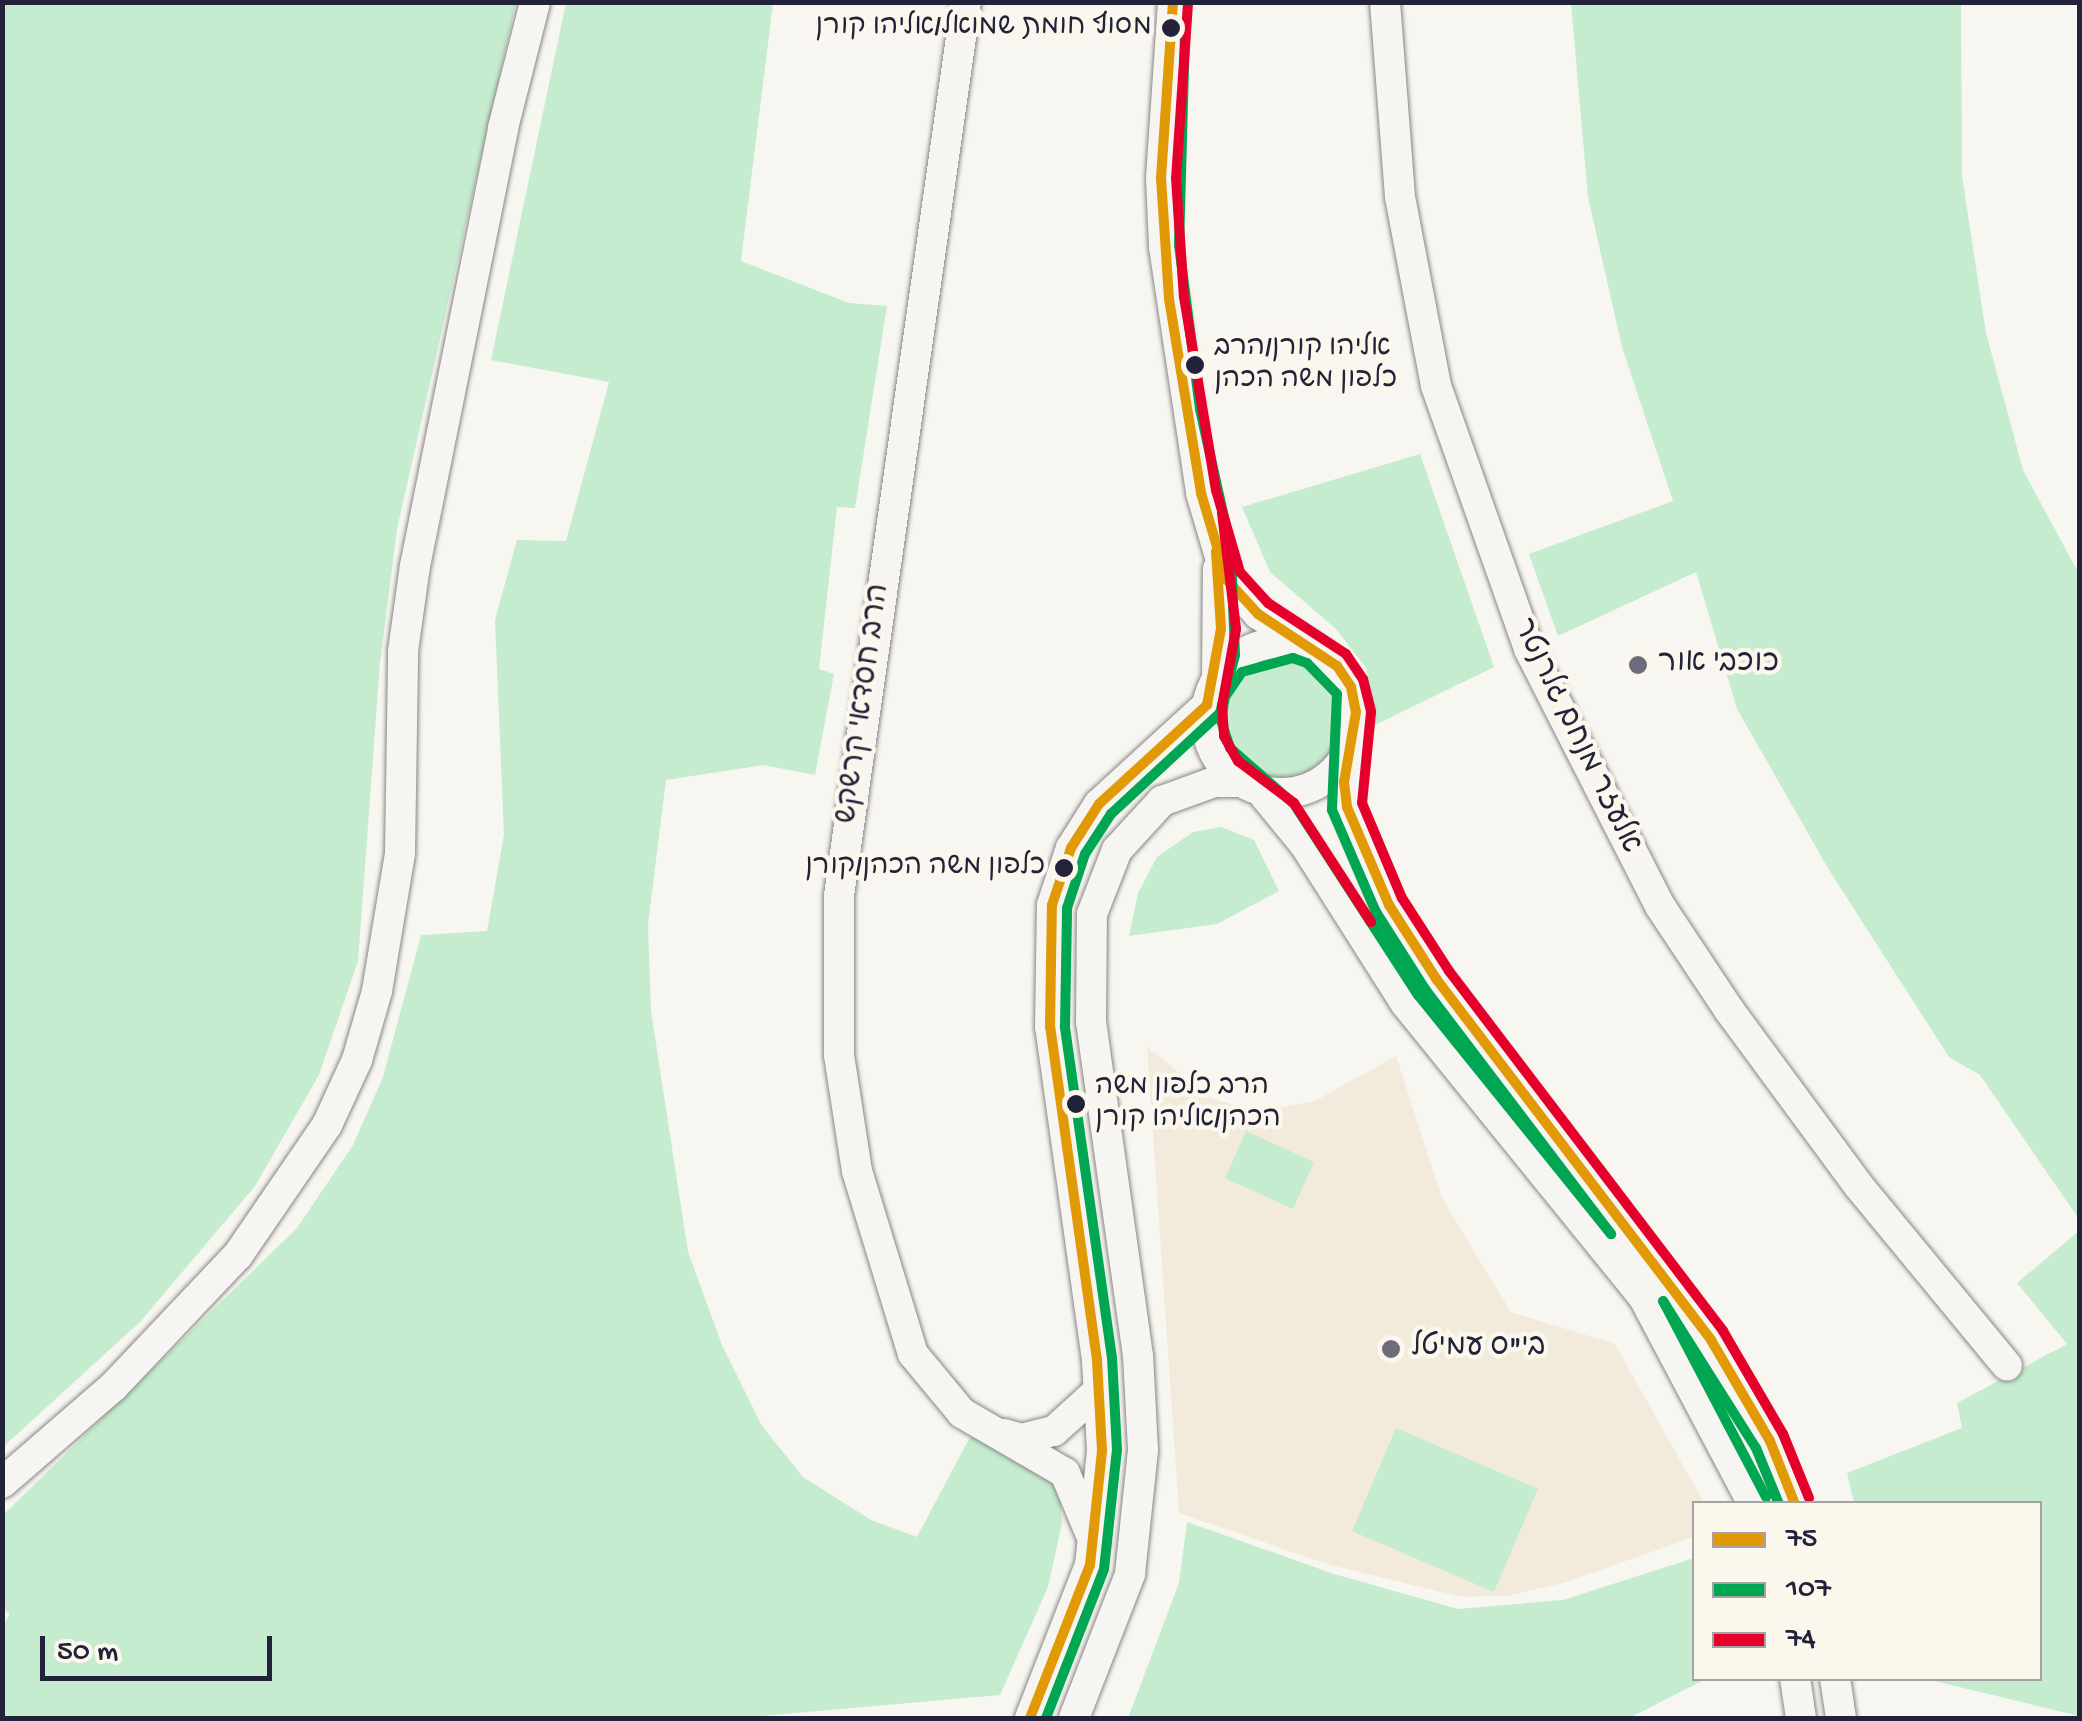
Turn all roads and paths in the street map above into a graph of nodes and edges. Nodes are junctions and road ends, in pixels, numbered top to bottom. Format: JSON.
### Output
{"nodes":[{"id":1,"x":535,"y":2,"type":"edge"},
{"id":2,"x":966,"y":2,"type":"edge"},
{"id":3,"x":1174,"y":2,"type":"edge"},
{"id":4,"x":1384,"y":2,"type":"edge"},
{"id":5,"x":1216,"y":551,"type":"junction"},
{"id":6,"x":1315,"y":650,"type":"junction"},
{"id":7,"x":1212,"y":692,"type":"junction"},
{"id":8,"x":1354,"y":738,"type":"junction"},
{"id":9,"x":1251,"y":786,"type":"junction"},
{"id":10,"x":2007,"y":1366,"type":"dead end"},
{"id":11,"x":1098,"y":1391,"type":"junction"},
{"id":12,"x":987,"y":1430,"type":"junction"},
{"id":13,"x":2,"y":1482,"type":"edge"},
{"id":14,"x":1751,"y":1501,"type":"edge"},
{"id":15,"x":1794,"y":1501,"type":"edge"},
{"id":16,"x":1094,"y":1542,"type":"junction"},
{"id":17,"x":1795,"y":1681,"type":"edge"},
{"id":18,"x":1835,"y":1681,"type":"edge"},
{"id":19,"x":1030,"y":1718,"type":"edge"},
{"id":20,"x":1074,"y":1718,"type":"edge"},
{"id":21,"x":1801,"y":1718,"type":"edge"},
{"id":22,"x":1841,"y":1718,"type":"edge"}],
"edges":[{"from":1,"to":13,"type":"street"},
{"from":2,"to":12,"type":"street","name":"הרב חסדאי קרשקש"},
{"from":3,"to":5,"type":"street"},
{"from":4,"to":10,"type":"street","name":"אלעזר מנחם גלרנטר"},
{"from":5,"to":6,"type":"street"},
{"from":5,"to":7,"type":"street"},
{"from":6,"to":7,"type":"street"},
{"from":6,"to":8,"type":"street"},
{"from":7,"to":9,"type":"street"},
{"from":7,"to":11,"type":"street"},
{"from":8,"to":9,"type":"street"},
{"from":8,"to":15,"type":"street"},
{"from":9,"to":14,"type":"street"},
{"from":9,"to":20,"type":"street"},
{"from":11,"to":12,"type":"street"},
{"from":11,"to":16,"type":"street"},
{"from":12,"to":16,"type":"street","name":"הרב חסדאי קרשקש"},
{"from":16,"to":19,"type":"street"},
{"from":17,"to":21,"type":"street"},
{"from":18,"to":22,"type":"street"}]}
